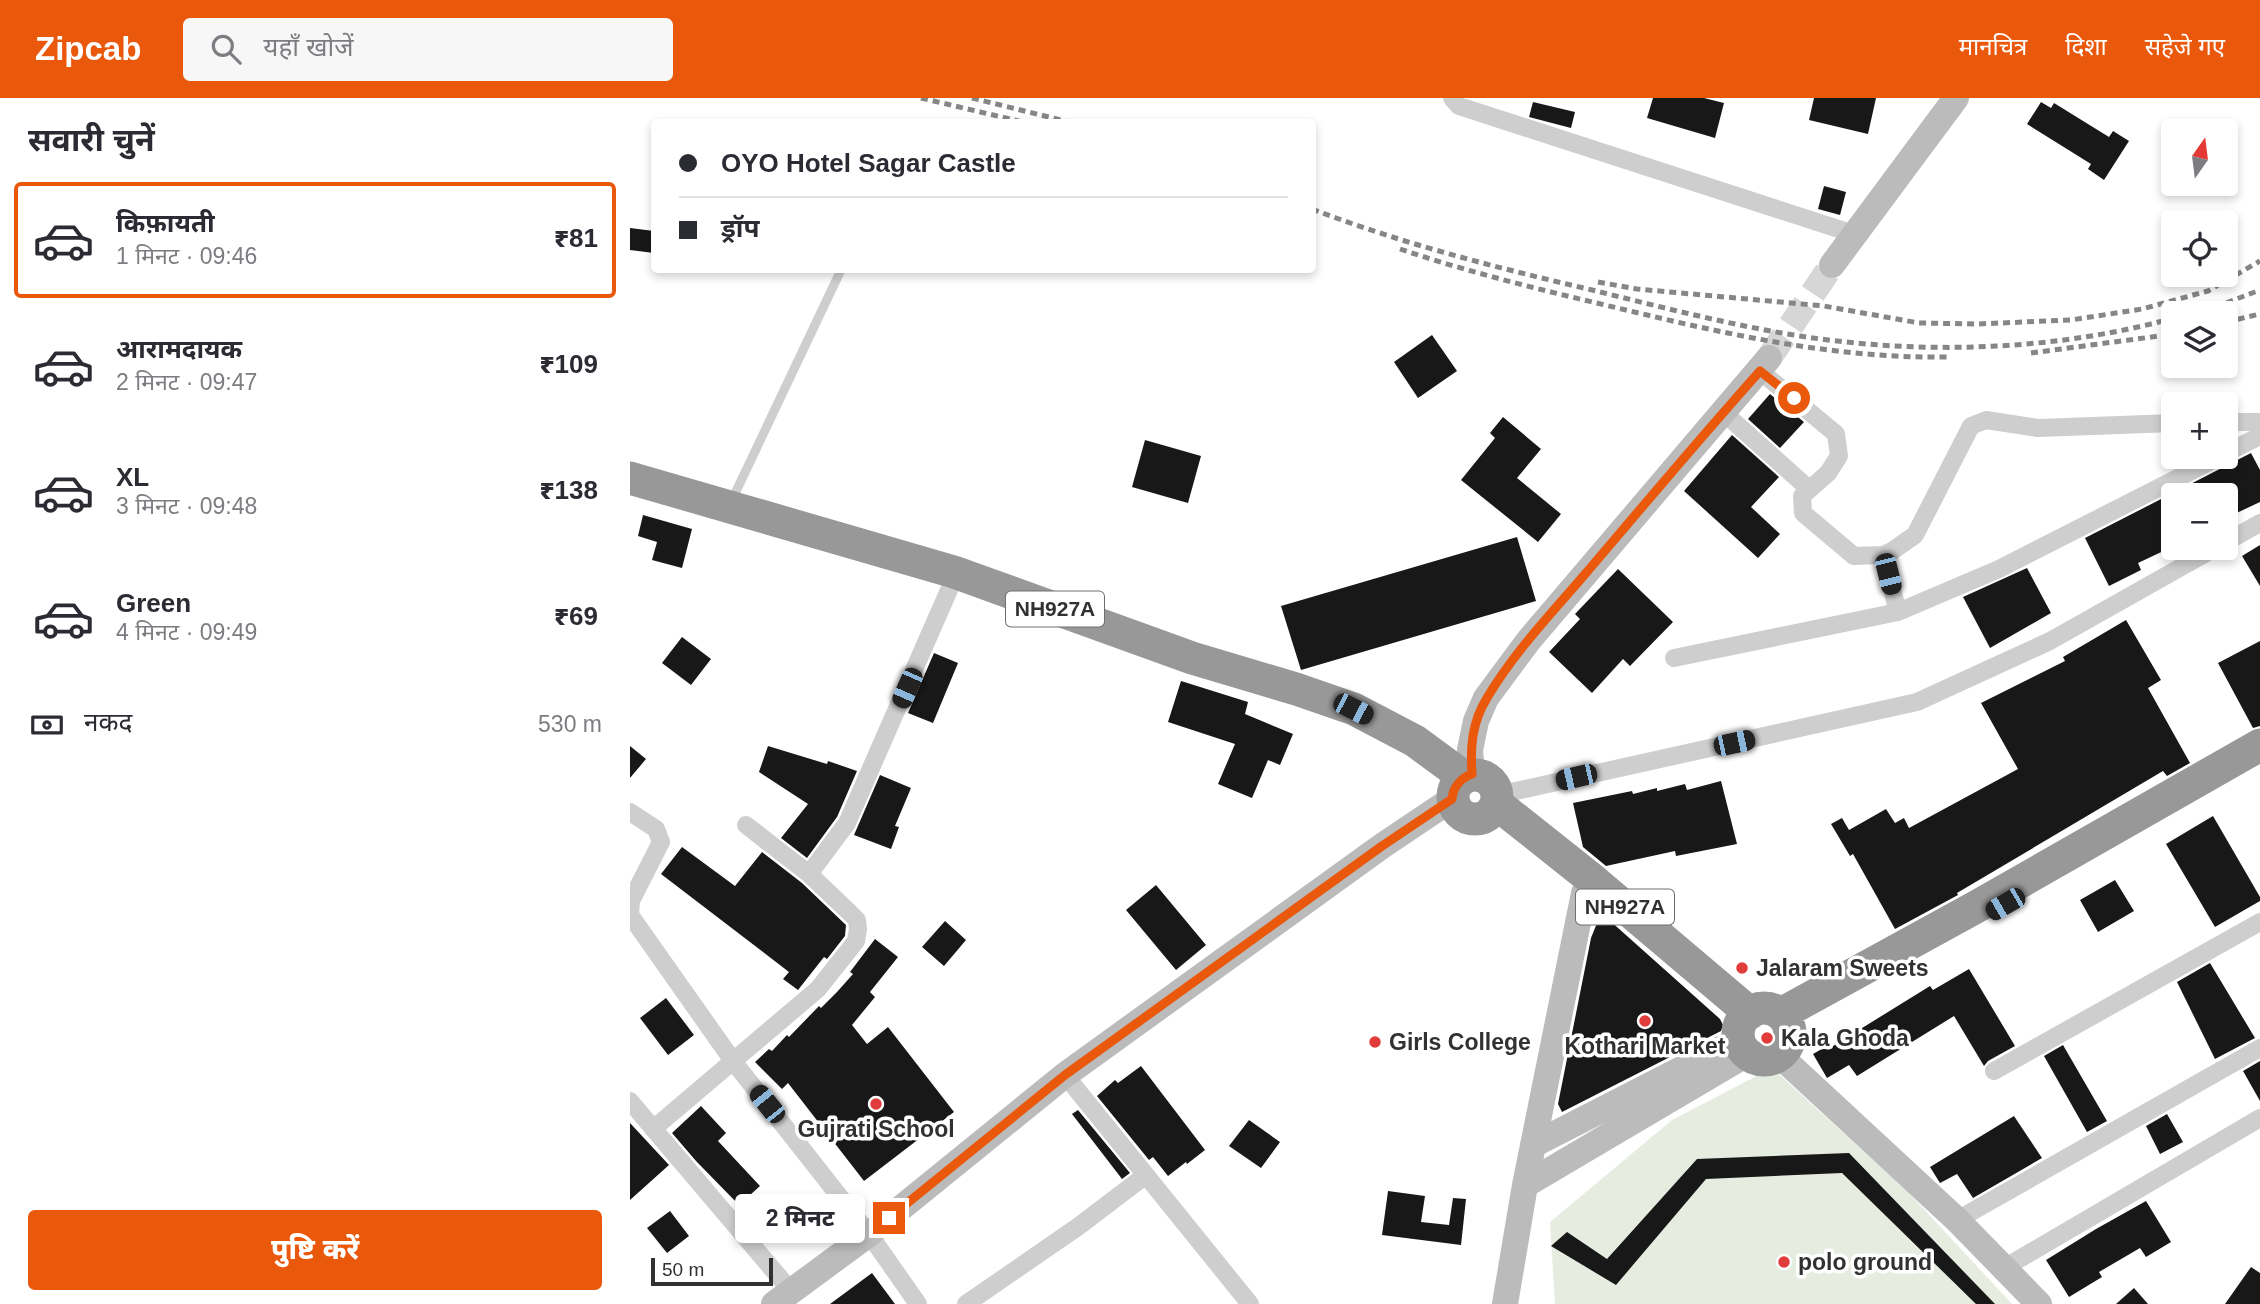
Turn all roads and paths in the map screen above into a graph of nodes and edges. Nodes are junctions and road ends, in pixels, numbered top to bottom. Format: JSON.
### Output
{"nodes":[{"id":1,"x":1452,"y":98,"type":"edge"},
{"id":2,"x":1956,"y":98,"type":"edge"},
{"id":3,"x":1854,"y":234,"type":"junction"},
{"id":4,"x":1832,"y":265,"type":"tunnel mouth"},
{"id":5,"x":840,"y":273,"type":"edge"},
{"id":6,"x":1765,"y":365,"type":"joint"},
{"id":7,"x":1723,"y":412,"type":"junction"},
{"id":8,"x":2161,"y":423,"type":"edge"},
{"id":9,"x":2238,"y":426,"type":"edge"},
{"id":10,"x":2259,"y":432,"type":"edge"},
{"id":11,"x":2238,"y":445,"type":"edge"},
{"id":12,"x":2195,"y":469,"type":"edge"},
{"id":13,"x":630,"y":478,"type":"edge"},
{"id":14,"x":1809,"y":489,"type":"junction"},
{"id":15,"x":630,"y":496,"type":"edge"},
{"id":16,"x":729,"y":506,"type":"junction"},
{"id":17,"x":2260,"y":523,"type":"edge"},
{"id":18,"x":2238,"y":535,"type":"edge"},
{"id":19,"x":1883,"y":555,"type":"junction"},
{"id":20,"x":2195,"y":560,"type":"edge"},
{"id":21,"x":949,"y":590,"type":"junction"},
{"id":22,"x":1898,"y":612,"type":"junction"},
{"id":23,"x":1674,"y":658,"type":"dead end"},
{"id":24,"x":2260,"y":745,"type":"edge"},
{"id":25,"x":2260,"y":759,"type":"edge"},
{"id":26,"x":1474,"y":794,"type":"junction"},
{"id":27,"x":630,"y":812,"type":"edge"},
{"id":28,"x":746,"y":825,"type":"dead end"},
{"id":29,"x":808,"y":873,"type":"junction"},
{"id":30,"x":1584,"y":893,"type":"junction"},
{"id":31,"x":2260,"y":922,"type":"edge"},
{"id":32,"x":1760,"y":1033,"type":"junction"},
{"id":33,"x":2260,"y":1048,"type":"edge"},
{"id":34,"x":733,"y":1061,"type":"junction"},
{"id":35,"x":1994,"y":1070,"type":"dead end"},
{"id":36,"x":1065,"y":1075,"type":"junction"},
{"id":37,"x":630,"y":1101,"type":"edge"},
{"id":38,"x":2260,"y":1118,"type":"edge"},
{"id":39,"x":653,"y":1129,"type":"junction"},
{"id":40,"x":1533,"y":1145,"type":"junction"},
{"id":41,"x":1146,"y":1175,"type":"junction"},
{"id":42,"x":1525,"y":1185,"type":"junction"},
{"id":43,"x":1957,"y":1220,"type":"junction"},
{"id":44,"x":869,"y":1234,"type":"junction"},
{"id":45,"x":2004,"y":1268,"type":"junction"},
{"id":46,"x":783,"y":1297,"type":"edge"},
{"id":47,"x":918,"y":1304,"type":"edge"},
{"id":48,"x":966,"y":1304,"type":"edge"},
{"id":49,"x":1250,"y":1304,"type":"edge"},
{"id":50,"x":1505,"y":1304,"type":"edge"},
{"id":51,"x":2039,"y":1304,"type":"edge"}],
"edges":[{"from":1,"to":3,"type":"street"},
{"from":2,"to":3,"type":"main road"},
{"from":3,"to":4,"type":"main road"},
{"from":5,"to":16,"type":"lane"},
{"from":6,"to":7,"type":"main road"},
{"from":6,"to":14,"type":"street"},
{"from":7,"to":14,"type":"street"},
{"from":7,"to":26,"type":"main road"},
{"from":8,"to":19,"type":"street"},
{"from":9,"to":10,"type":"street"},
{"from":10,"to":11,"type":"street"},
{"from":12,"to":22,"type":"street"},
{"from":13,"to":16,"type":"highway","number":"NH927A"},
{"from":14,"to":19,"type":"street"},
{"from":15,"to":21,"type":"highway","number":"NH927A"},
{"from":16,"to":26,"type":"highway","number":"NH927A"},
{"from":17,"to":18,"type":"street"},
{"from":19,"to":22,"type":"street"},
{"from":20,"to":26,"type":"street"},
{"from":21,"to":26,"type":"highway","number":"NH927A"},
{"from":21,"to":29,"type":"street"},
{"from":22,"to":23,"type":"street"},
{"from":24,"to":32,"type":"highway"},
{"from":25,"to":32,"type":"highway"},
{"from":26,"to":30,"type":"highway","number":"NH927A"},
{"from":26,"to":32,"type":"highway","number":"NH927A"},
{"from":26,"to":36,"type":"main road"},
{"from":27,"to":34,"type":"street"},
{"from":28,"to":29,"type":"street"},
{"from":29,"to":34,"type":"street"},
{"from":30,"to":32,"type":"highway","number":"NH927A"},
{"from":30,"to":40,"type":"main road"},
{"from":31,"to":35,"type":"street"},
{"from":32,"to":40,"type":"main road"},
{"from":32,"to":42,"type":"main road"},
{"from":32,"to":43,"type":"main road"},
{"from":33,"to":43,"type":"street"},
{"from":34,"to":39,"type":"street"},
{"from":34,"to":44,"type":"street"},
{"from":36,"to":41,"type":"street"},
{"from":36,"to":44,"type":"main road"},
{"from":37,"to":39,"type":"street"},
{"from":38,"to":45,"type":"street"},
{"from":39,"to":46,"type":"street"},
{"from":40,"to":42,"type":"main road"},
{"from":41,"to":48,"type":"street"},
{"from":41,"to":49,"type":"street"},
{"from":42,"to":50,"type":"main road"},
{"from":43,"to":45,"type":"main road"},
{"from":44,"to":46,"type":"main road"},
{"from":44,"to":47,"type":"street"},
{"from":45,"to":51,"type":"main road"}]}
